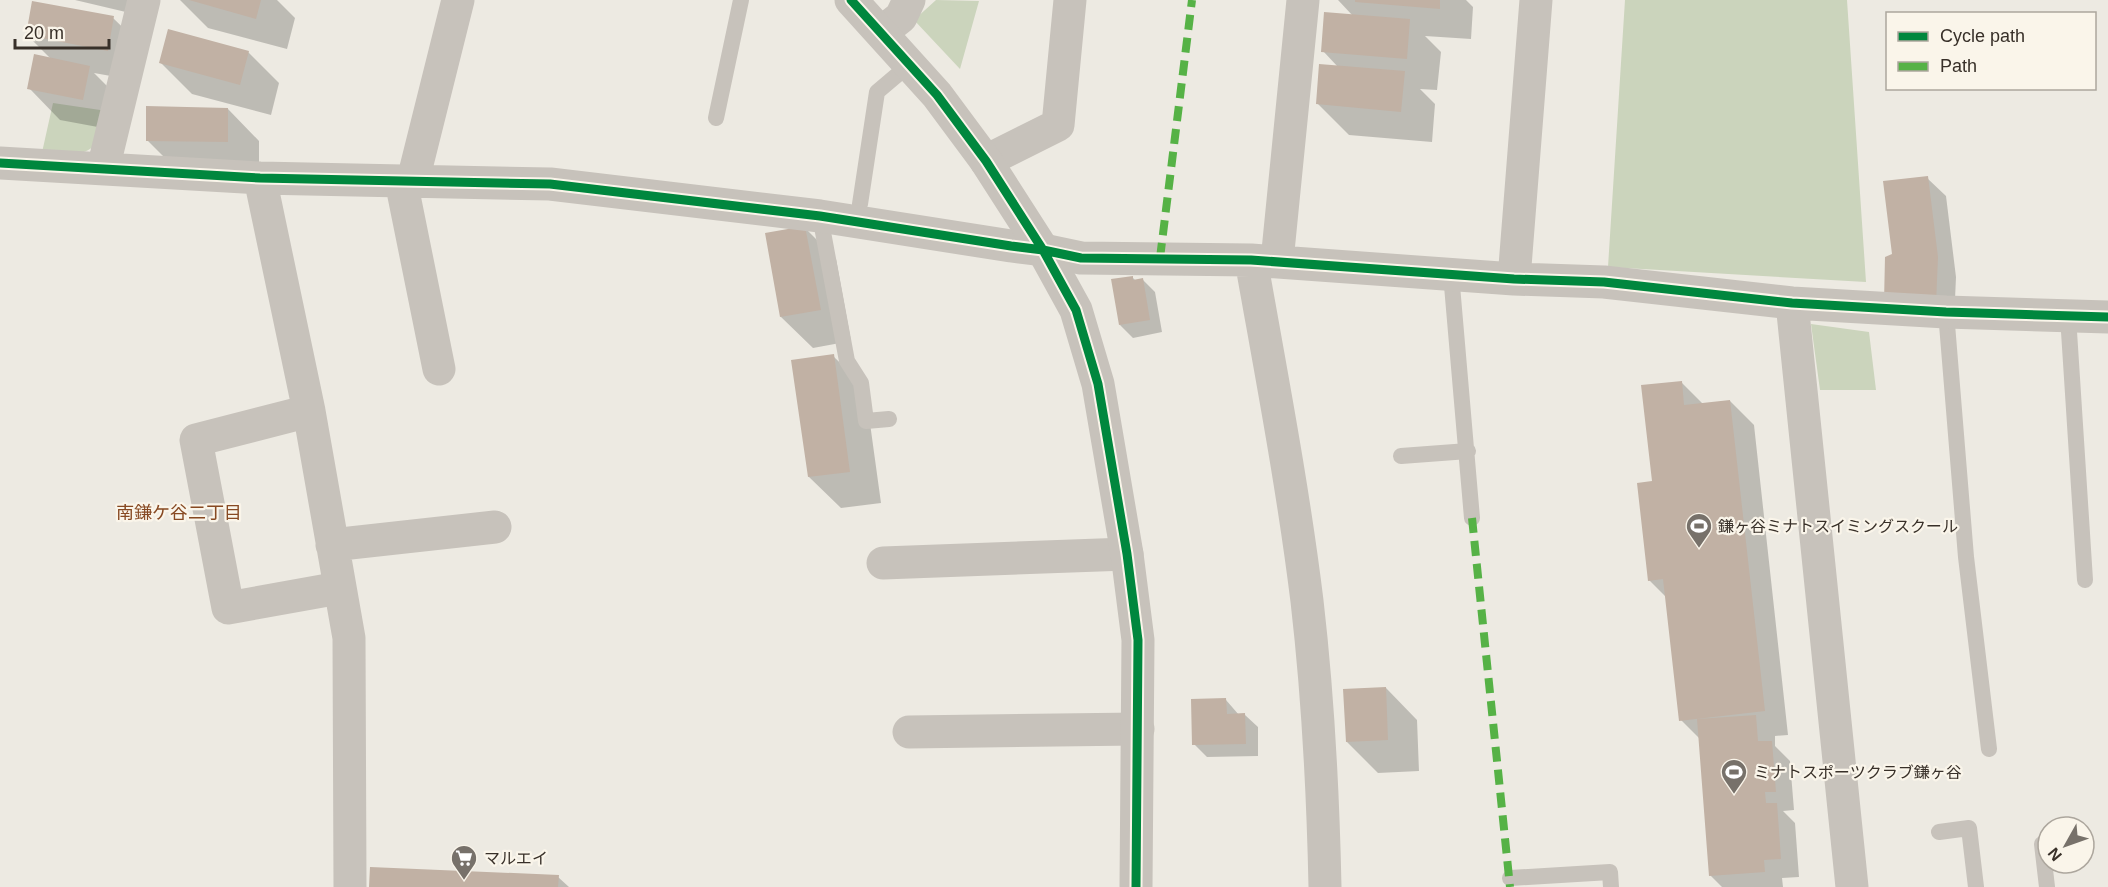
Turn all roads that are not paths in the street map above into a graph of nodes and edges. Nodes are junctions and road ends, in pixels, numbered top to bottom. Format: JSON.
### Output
{"nodes":[{"id":1,"x":144,"y":0,"type":"edge"},
{"id":2,"x":458,"y":0,"type":"edge"},
{"id":3,"x":741,"y":0,"type":"edge"},
{"id":4,"x":851,"y":0,"type":"edge"},
{"id":5,"x":909,"y":0,"type":"edge"},
{"id":6,"x":1070,"y":0,"type":"edge"},
{"id":7,"x":1303,"y":0,"type":"edge"},
{"id":8,"x":1536,"y":0,"type":"edge"},
{"id":9,"x":882,"y":32,"type":"junction"},
{"id":10,"x":910,"y":64,"type":"junction"},
{"id":11,"x":716,"y":118,"type":"dead end"},
{"id":12,"x":986,"y":161,"type":"junction"},
{"id":13,"x":0,"y":163,"type":"edge"},
{"id":14,"x":103,"y":169,"type":"junction"},
{"id":15,"x":260,"y":178,"type":"junction"},
{"id":16,"x":407,"y":181,"type":"junction"},
{"id":17,"x":860,"y":204,"type":"dead end"},
{"id":18,"x":820,"y":216,"type":"junction"},
{"id":19,"x":1043,"y":250,"type":"junction"},
{"id":20,"x":1264,"y":260,"type":"junction"},
{"id":21,"x":1451,"y":274,"type":"junction"},
{"id":22,"x":1514,"y":279,"type":"junction"},
{"id":23,"x":1792,"y":303,"type":"junction"},
{"id":24,"x":1946,"y":312,"type":"junction"},
{"id":25,"x":2068,"y":316,"type":"junction"},
{"id":26,"x":2108,"y":317,"type":"edge"},
{"id":27,"x":439,"y":369,"type":"dead end"},
{"id":28,"x":309,"y":411,"type":"junction"},
{"id":29,"x":889,"y":419,"type":"dead end"},
{"id":30,"x":1468,"y":451,"type":"junction"},
{"id":31,"x":1401,"y":456,"type":"dead end"},
{"id":32,"x":1472,"y":518,"type":"dead end"},
{"id":33,"x":495,"y":527,"type":"dead end"},
{"id":34,"x":332,"y":545,"type":"junction"},
{"id":35,"x":1127,"y":554,"type":"junction"},
{"id":36,"x":883,"y":563,"type":"dead end"},
{"id":37,"x":2085,"y":580,"type":"dead end"},
{"id":38,"x":339,"y":588,"type":"junction"},
{"id":39,"x":1138,"y":729,"type":"junction"},
{"id":40,"x":909,"y":732,"type":"dead end"},
{"id":41,"x":1989,"y":749,"type":"dead end"},
{"id":42,"x":1939,"y":832,"type":"dead end"},
{"id":43,"x":1510,"y":878,"type":"dead end"},
{"id":44,"x":350,"y":887,"type":"edge"},
{"id":45,"x":1136,"y":887,"type":"edge"},
{"id":46,"x":1324,"y":887,"type":"edge"},
{"id":47,"x":1611,"y":887,"type":"edge"},
{"id":48,"x":1852,"y":887,"type":"edge"},
{"id":49,"x":1976,"y":887,"type":"edge"}],
"edges":[{"from":1,"to":14,"type":"street"},
{"from":2,"to":16,"type":"street"},
{"from":3,"to":11,"type":"lane"},
{"from":4,"to":9,"type":"street"},
{"from":5,"to":9,"type":"street"},
{"from":6,"to":12,"type":"street"},
{"from":7,"to":20,"type":"street"},
{"from":8,"to":22,"type":"street"},
{"from":9,"to":10,"type":"street"},
{"from":10,"to":12,"type":"street"},
{"from":10,"to":17,"type":"lane"},
{"from":12,"to":19,"type":"street"},
{"from":13,"to":14,"type":"street"},
{"from":14,"to":15,"type":"street"},
{"from":15,"to":16,"type":"street"},
{"from":15,"to":28,"type":"street"},
{"from":16,"to":18,"type":"street"},
{"from":16,"to":27,"type":"street"},
{"from":18,"to":19,"type":"street"},
{"from":18,"to":29,"type":"lane"},
{"from":19,"to":20,"type":"street"},
{"from":19,"to":35,"type":"street"},
{"from":20,"to":21,"type":"street"},
{"from":20,"to":46,"type":"street"},
{"from":21,"to":22,"type":"street"},
{"from":21,"to":30,"type":"lane"},
{"from":22,"to":23,"type":"street"},
{"from":23,"to":24,"type":"street"},
{"from":23,"to":48,"type":"street"},
{"from":24,"to":25,"type":"street"},
{"from":24,"to":41,"type":"lane"},
{"from":25,"to":26,"type":"street"},
{"from":25,"to":37,"type":"lane"},
{"from":28,"to":34,"type":"street"},
{"from":28,"to":38,"type":"street"},
{"from":30,"to":31,"type":"lane"},
{"from":30,"to":32,"type":"lane"},
{"from":33,"to":34,"type":"street"},
{"from":34,"to":38,"type":"street"},
{"from":35,"to":36,"type":"street"},
{"from":35,"to":39,"type":"street"},
{"from":38,"to":44,"type":"street"},
{"from":39,"to":40,"type":"street"},
{"from":39,"to":45,"type":"street"},
{"from":42,"to":49,"type":"lane"},
{"from":43,"to":47,"type":"lane"}]}
